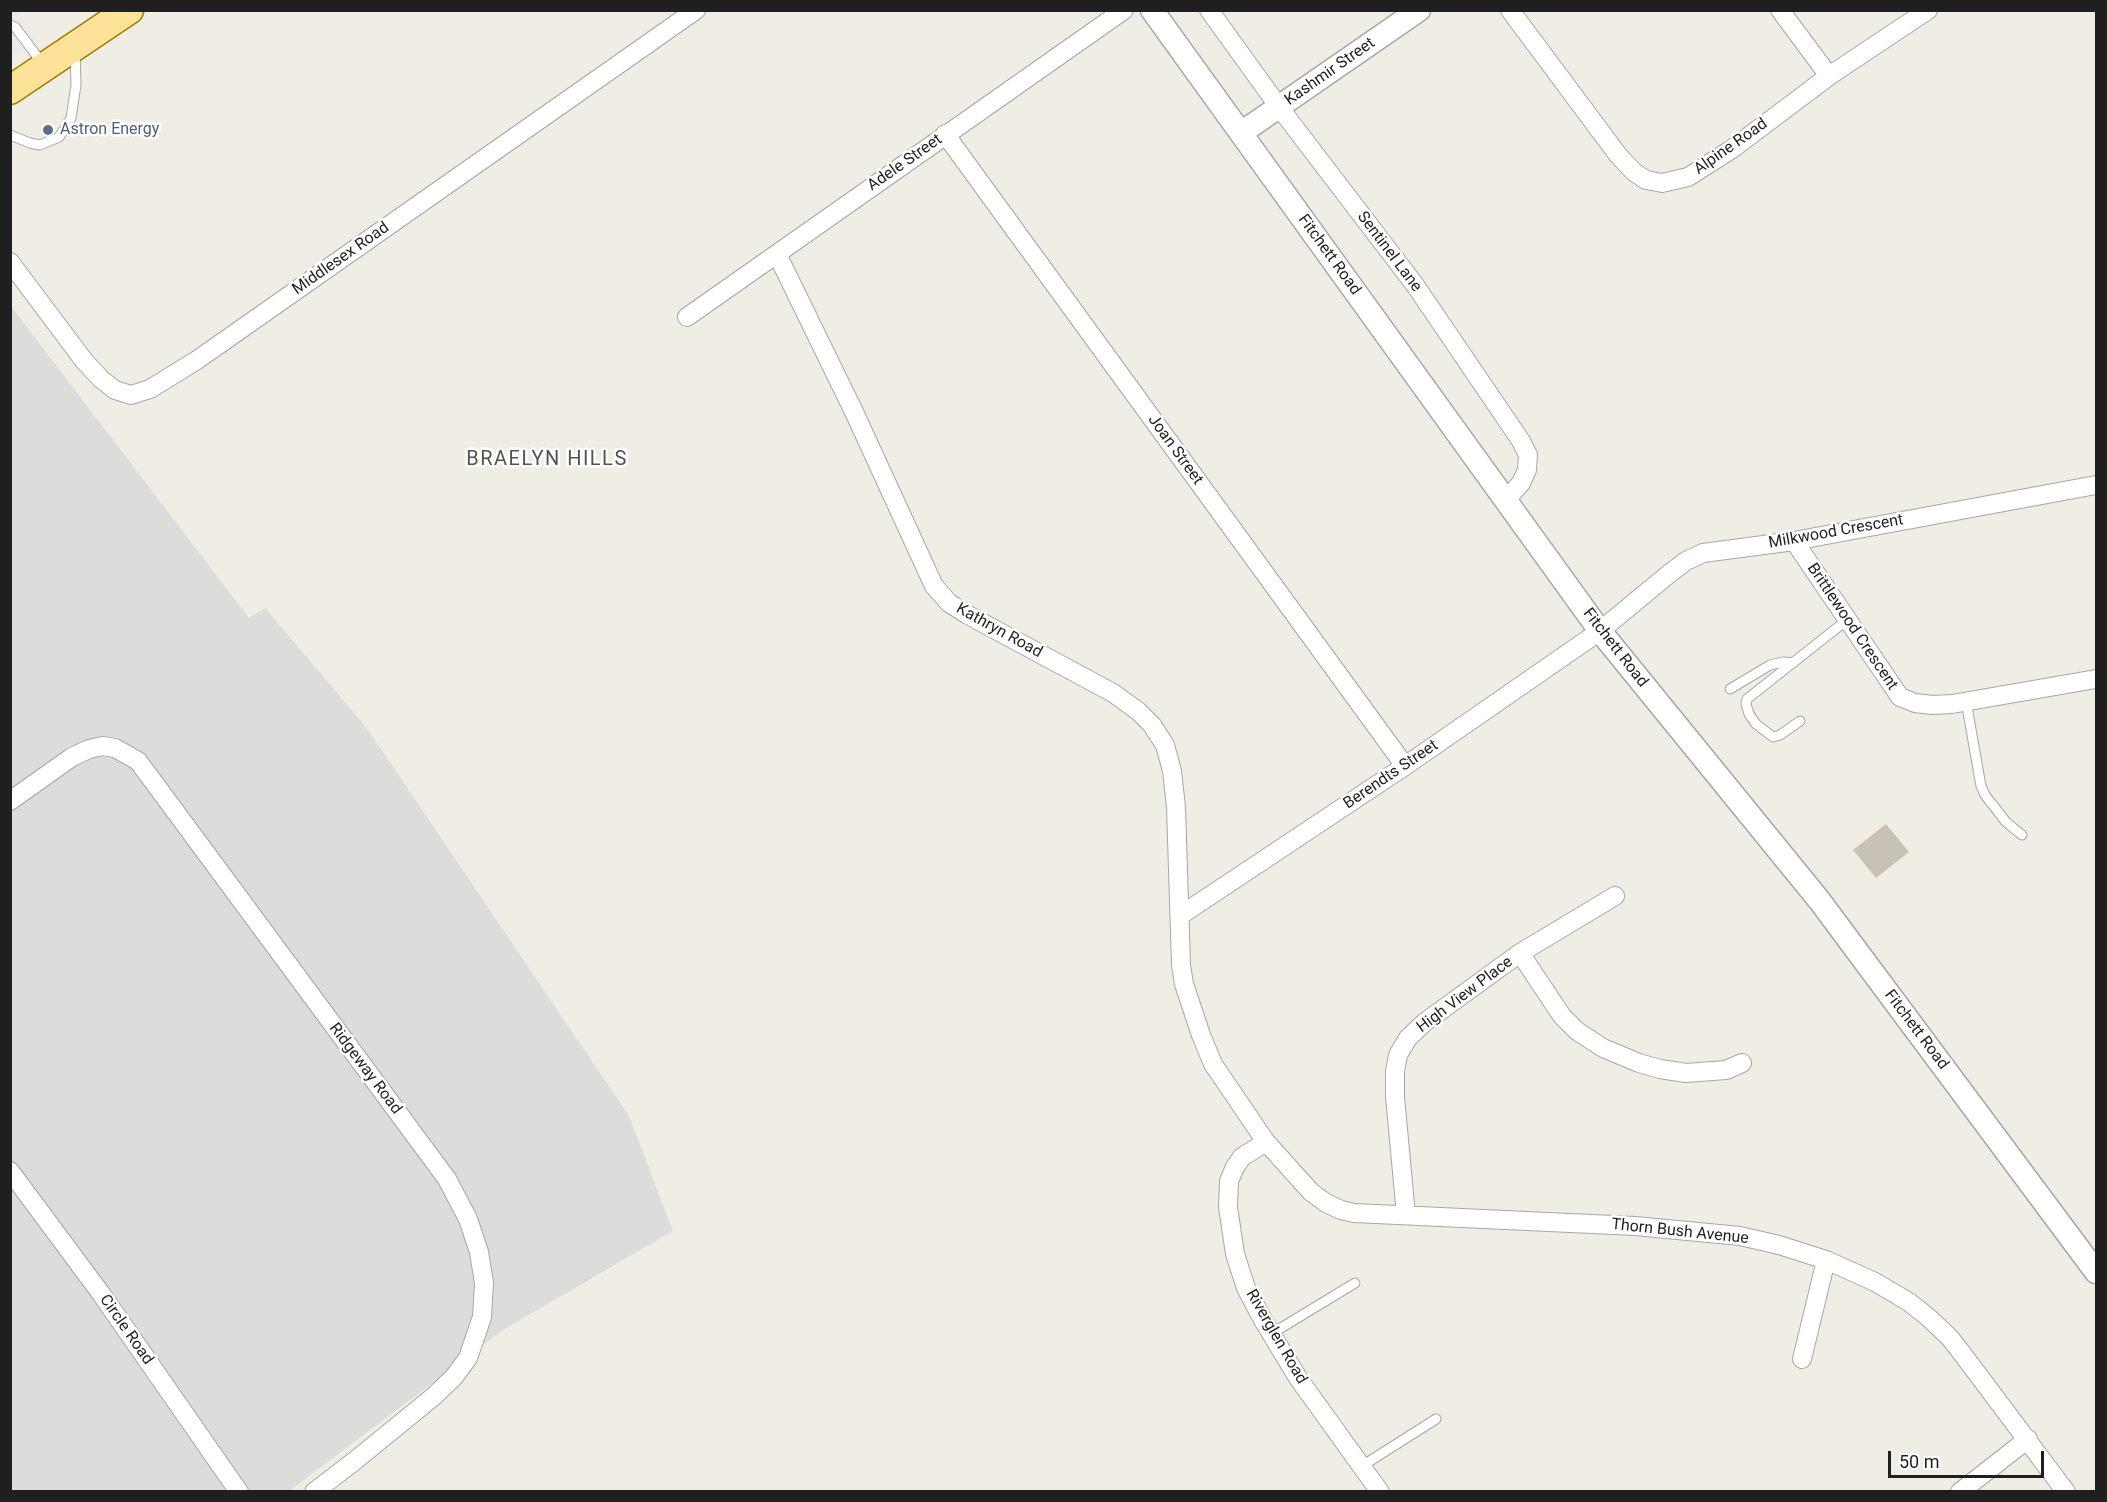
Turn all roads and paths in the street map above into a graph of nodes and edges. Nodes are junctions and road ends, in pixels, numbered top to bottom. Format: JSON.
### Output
{"nodes":[{"id":1,"x":129,"y":10,"type":"edge"},
{"id":2,"x":696,"y":10,"type":"edge"},
{"id":3,"x":1124,"y":10,"type":"edge"},
{"id":4,"x":1152,"y":10,"type":"edge"},
{"id":5,"x":1209,"y":10,"type":"edge"},
{"id":6,"x":1419,"y":10,"type":"edge"},
{"id":7,"x":1510,"y":10,"type":"edge"},
{"id":8,"x":1780,"y":10,"type":"edge"},
{"id":9,"x":1928,"y":10,"type":"edge"},
{"id":10,"x":10,"y":25,"type":"edge"},
{"id":11,"x":74,"y":46,"type":"junction"},
{"id":12,"x":44,"y":66,"type":"junction"},
{"id":13,"x":1829,"y":76,"type":"junction"},
{"id":14,"x":10,"y":90,"type":"edge"},
{"id":15,"x":1279,"y":107,"type":"junction"},
{"id":16,"x":1241,"y":133,"type":"junction"},
{"id":17,"x":945,"y":134,"type":"junction"},
{"id":18,"x":10,"y":135,"type":"edge"},
{"id":19,"x":777,"y":254,"type":"junction"},
{"id":20,"x":10,"y":262,"type":"edge"},
{"id":21,"x":687,"y":317,"type":"dead end"},
{"id":22,"x":2097,"y":485,"type":"edge"},
{"id":23,"x":1505,"y":501,"type":"junction"},
{"id":24,"x":1794,"y":541,"type":"junction"},
{"id":25,"x":1847,"y":620,"type":"junction"},
{"id":26,"x":1600,"y":631,"type":"junction"},
{"id":27,"x":1792,"y":663,"type":"junction"},
{"id":28,"x":2097,"y":679,"type":"edge"},
{"id":29,"x":1730,"y":690,"type":"dead end"},
{"id":30,"x":1966,"y":701,"type":"junction"},
{"id":31,"x":1800,"y":721,"type":"dead end"},
{"id":32,"x":1405,"y":766,"type":"junction"},
{"id":33,"x":10,"y":801,"type":"edge"},
{"id":34,"x":2022,"y":835,"type":"dead end"},
{"id":35,"x":1615,"y":896,"type":"dead end"},
{"id":36,"x":1181,"y":915,"type":"junction"},
{"id":37,"x":1521,"y":953,"type":"junction"},
{"id":38,"x":1742,"y":1063,"type":"dead end"},
{"id":39,"x":1266,"y":1142,"type":"junction"},
{"id":40,"x":10,"y":1171,"type":"edge"},
{"id":41,"x":1406,"y":1215,"type":"junction"},
{"id":42,"x":1826,"y":1260,"type":"junction"},
{"id":43,"x":2097,"y":1272,"type":"edge"},
{"id":44,"x":1355,"y":1283,"type":"dead end"},
{"id":45,"x":1270,"y":1334,"type":"junction"},
{"id":46,"x":1802,"y":1359,"type":"dead end"},
{"id":47,"x":1436,"y":1419,"type":"dead end"},
{"id":48,"x":2028,"y":1439,"type":"junction"},
{"id":49,"x":1362,"y":1466,"type":"junction"},
{"id":50,"x":239,"y":1491,"type":"edge"},
{"id":51,"x":314,"y":1491,"type":"edge"},
{"id":52,"x":1380,"y":1491,"type":"edge"},
{"id":53,"x":1960,"y":1491,"type":"edge"},
{"id":54,"x":2066,"y":1491,"type":"edge"}],
"edges":[{"from":1,"to":11,"type":"main road"},
{"from":2,"to":20,"type":"street","name":"Middlesex Road"},
{"from":3,"to":17,"type":"street","name":"Adele Street"},
{"from":4,"to":16,"type":"street","name":"Fitchett Road"},
{"from":5,"to":15,"type":"street","name":"Sentinel Lane"},
{"from":6,"to":15,"type":"street","name":"Kashmir Street"},
{"from":7,"to":13,"type":"street","name":"Alpine Road"},
{"from":8,"to":13,"type":"street"},
{"from":9,"to":13,"type":"street","name":"Alpine Road"},
{"from":10,"to":12,"type":"lane"},
{"from":11,"to":12,"type":"main road"},
{"from":11,"to":18,"type":"lane"},
{"from":12,"to":14,"type":"main road"},
{"from":15,"to":16,"type":"street","name":"Kashmir Street"},
{"from":15,"to":23,"type":"street","name":"Sentinel Lane"},
{"from":16,"to":23,"type":"street","name":"Fitchett Road"},
{"from":17,"to":19,"type":"street","name":"Adele Street"},
{"from":17,"to":32,"type":"street","name":"Joan Street"},
{"from":19,"to":21,"type":"street","name":"Adele Street"},
{"from":19,"to":36,"type":"street","name":"Kathryn Road"},
{"from":22,"to":24,"type":"street","name":"Milkwood Crescent"},
{"from":23,"to":26,"type":"street","name":"Fitchett Road"},
{"from":24,"to":25,"type":"street","name":"Brittlewood Crescent"},
{"from":24,"to":26,"type":"street","name":"Milkwood Crescent"},
{"from":25,"to":27,"type":"lane"},
{"from":25,"to":30,"type":"street","name":"Brittlewood Crescent"},
{"from":26,"to":32,"type":"street","name":"Berendts Street"},
{"from":26,"to":43,"type":"street","name":"Fitchett Road"},
{"from":27,"to":29,"type":"lane"},
{"from":27,"to":31,"type":"lane"},
{"from":28,"to":30,"type":"street","name":"Brittlewood Crescent"},
{"from":30,"to":34,"type":"lane"},
{"from":32,"to":36,"type":"street","name":"Berendts Street"},
{"from":33,"to":51,"type":"street","name":"Ridgeway Road"},
{"from":35,"to":37,"type":"street","name":"High View Place"},
{"from":36,"to":39,"type":"street","name":"Kathryn Road"},
{"from":37,"to":38,"type":"street"},
{"from":37,"to":41,"type":"street","name":"High View Place"},
{"from":39,"to":41,"type":"street","name":"Thorn Bush Avenue"},
{"from":39,"to":45,"type":"street","name":"Riverglen Road"},
{"from":40,"to":50,"type":"street","name":"Circle Road"},
{"from":41,"to":42,"type":"street","name":"Thorn Bush Avenue"},
{"from":42,"to":46,"type":"street"},
{"from":42,"to":48,"type":"street","name":"Thorn Bush Avenue"},
{"from":44,"to":45,"type":"lane"},
{"from":45,"to":49,"type":"street","name":"Riverglen Road"},
{"from":47,"to":49,"type":"lane"},
{"from":48,"to":53,"type":"street"},
{"from":48,"to":54,"type":"street","name":"Thorn Bush Avenue"},
{"from":49,"to":52,"type":"street","name":"Riverglen Road"}]}
